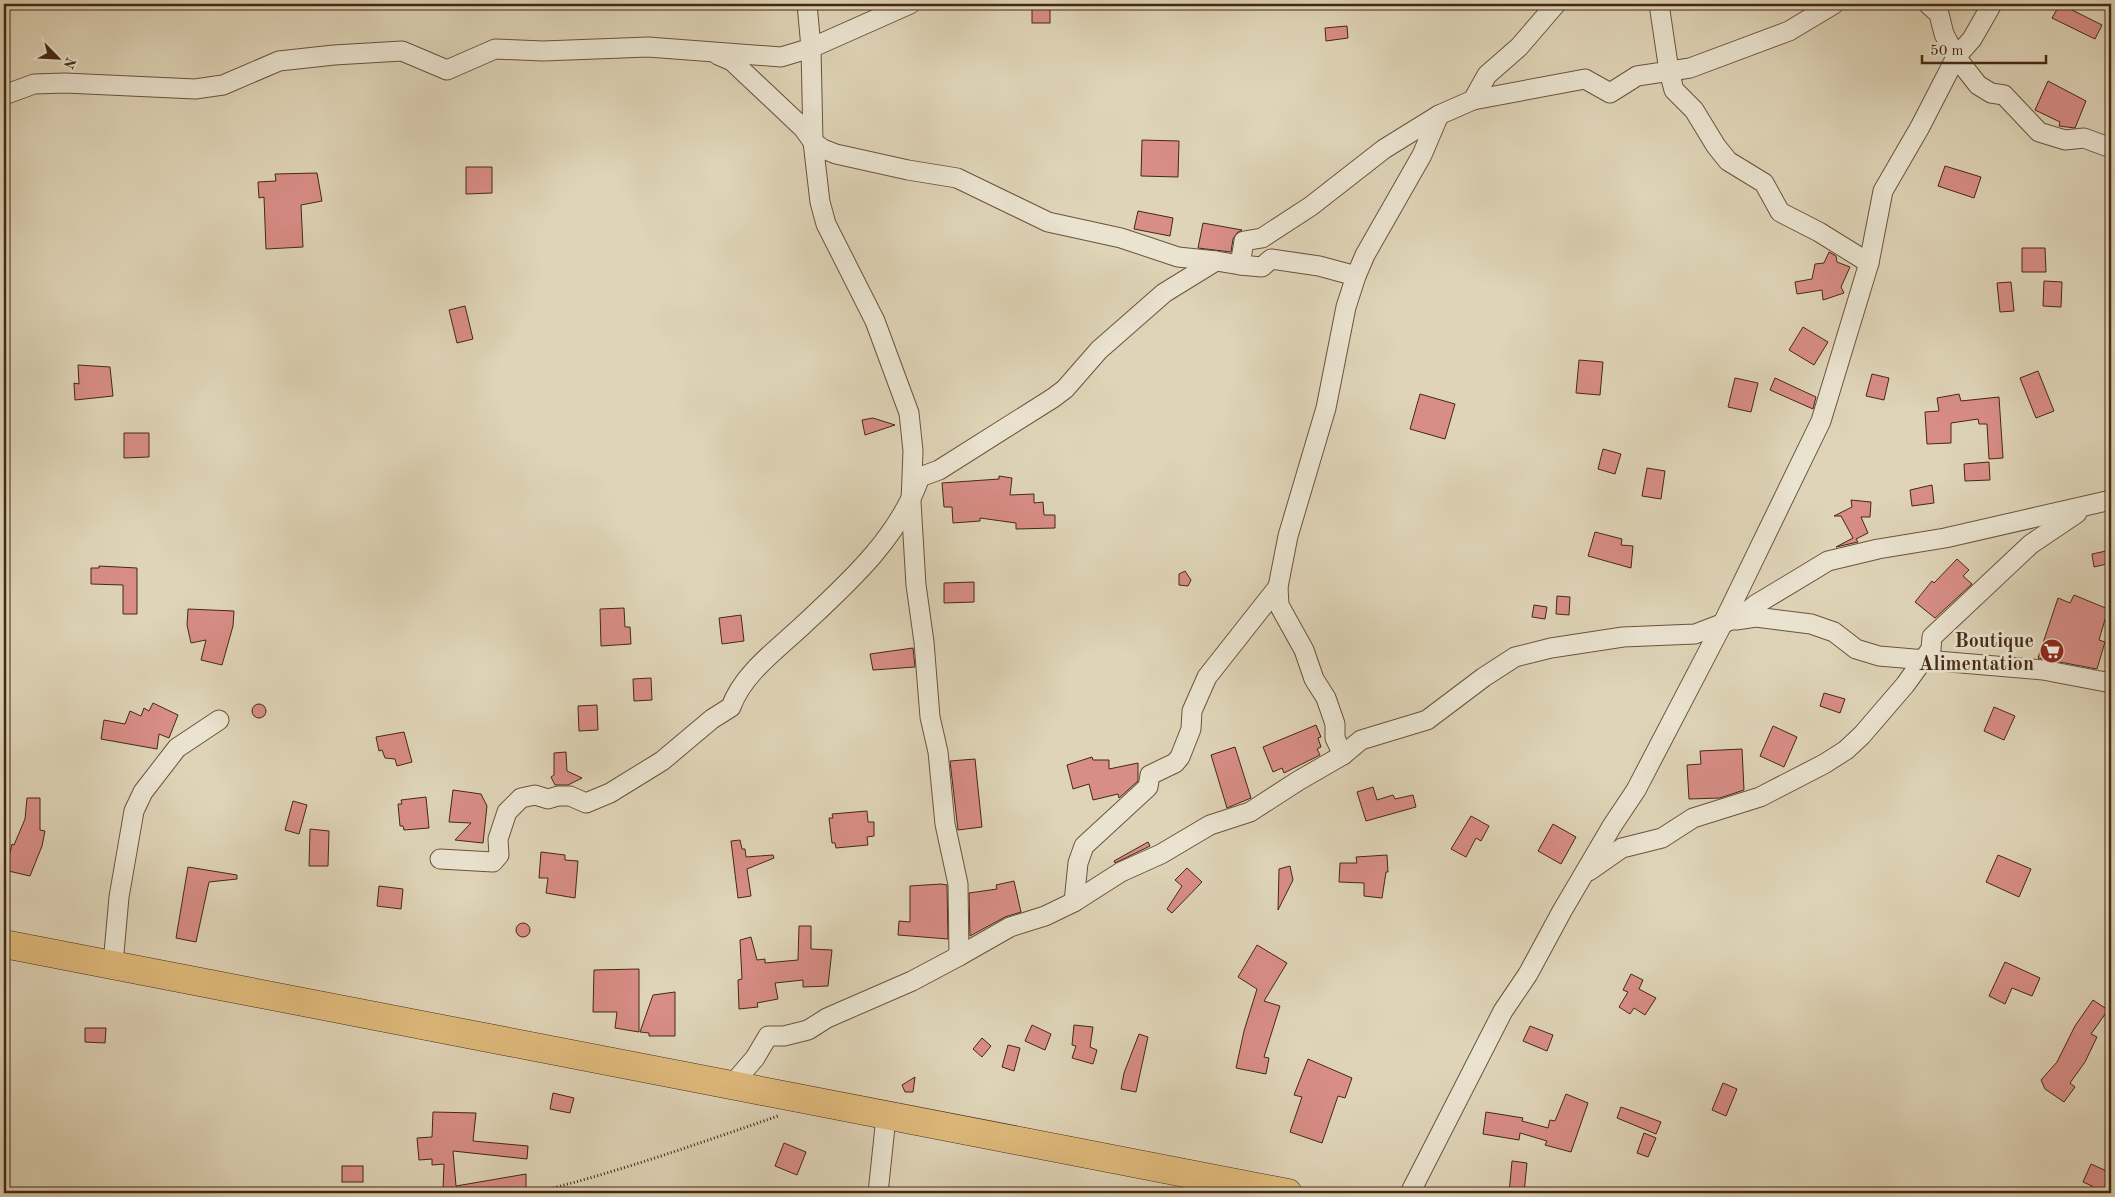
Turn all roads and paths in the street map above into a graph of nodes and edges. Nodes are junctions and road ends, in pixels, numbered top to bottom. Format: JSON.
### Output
{"nodes":[{"id":1,"x":807,"y":4,"type":"edge"},
{"id":2,"x":910,"y":4,"type":"edge"},
{"id":3,"x":1556,"y":4,"type":"edge"},
{"id":4,"x":1659,"y":4,"type":"edge"},
{"id":5,"x":1834,"y":4,"type":"edge"},
{"id":6,"x":1928,"y":4,"type":"edge"},
{"id":7,"x":1992,"y":4,"type":"edge"},
{"id":8,"x":811,"y":48,"type":"junction"},
{"id":9,"x":713,"y":53,"type":"junction"},
{"id":10,"x":1956,"y":57,"type":"junction"},
{"id":11,"x":1669,"y":71,"type":"junction"},
{"id":12,"x":4,"y":95,"type":"edge"},
{"id":13,"x":1472,"y":100,"type":"junction"},
{"id":14,"x":1439,"y":115,"type":"junction"},
{"id":15,"x":813,"y":142,"type":"junction"},
{"id":16,"x":2111,"y":148,"type":"edge"},
{"id":17,"x":1216,"y":261,"type":"junction"},
{"id":18,"x":1869,"y":263,"type":"junction"},
{"id":19,"x":1240,"y":265,"type":"junction"},
{"id":20,"x":1356,"y":276,"type":"junction"},
{"id":21,"x":2111,"y":500,"type":"edge"},
{"id":22,"x":911,"y":502,"type":"junction"},
{"id":23,"x":2087,"y":507,"type":"junction"},
{"id":24,"x":1278,"y":588,"type":"junction"},
{"id":25,"x":1723,"y":623,"type":"junction"},
{"id":26,"x":1921,"y":660,"type":"junction"},
{"id":27,"x":2111,"y":683,"type":"edge"},
{"id":28,"x":219,"y":720,"type":"dead end"},
{"id":29,"x":1343,"y":755,"type":"junction"},
{"id":30,"x":440,"y":858,"type":"dead end"},
{"id":31,"x":1584,"y":874,"type":"junction"},
{"id":32,"x":1074,"y":902,"type":"junction"},
{"id":33,"x":4,"y":944,"type":"edge"},
{"id":34,"x":959,"y":956,"type":"junction"},
{"id":35,"x":113,"y":964,"type":"junction"},
{"id":36,"x":730,"y":1086,"type":"junction"},
{"id":37,"x":816,"y":1103,"type":"junction"},
{"id":38,"x":886,"y":1117,"type":"junction"},
{"id":39,"x":533,"y":1193,"type":"edge"},
{"id":40,"x":878,"y":1193,"type":"edge"},
{"id":41,"x":1288,"y":1193,"type":"edge"},
{"id":42,"x":1410,"y":1193,"type":"edge"}],
"edges":[{"from":1,"to":8,"type":"street"},
{"from":2,"to":8,"type":"street"},
{"from":3,"to":13,"type":"street"},
{"from":4,"to":11,"type":"street"},
{"from":5,"to":11,"type":"street"},
{"from":6,"to":10,"type":"street"},
{"from":7,"to":10,"type":"street"},
{"from":8,"to":9,"type":"street"},
{"from":8,"to":15,"type":"street"},
{"from":9,"to":12,"type":"street"},
{"from":9,"to":15,"type":"street"},
{"from":10,"to":16,"type":"street"},
{"from":10,"to":18,"type":"street"},
{"from":11,"to":13,"type":"street"},
{"from":11,"to":18,"type":"street"},
{"from":13,"to":14,"type":"street"},
{"from":14,"to":19,"type":"street"},
{"from":14,"to":20,"type":"street"},
{"from":15,"to":17,"type":"street"},
{"from":15,"to":22,"type":"street"},
{"from":17,"to":19,"type":"street"},
{"from":17,"to":22,"type":"street"},
{"from":18,"to":25,"type":"street"},
{"from":19,"to":20,"type":"street"},
{"from":20,"to":24,"type":"street"},
{"from":21,"to":23,"type":"street"},
{"from":22,"to":30,"type":"street"},
{"from":22,"to":34,"type":"street"},
{"from":23,"to":25,"type":"street"},
{"from":23,"to":26,"type":"street"},
{"from":24,"to":29,"type":"street"},
{"from":24,"to":32,"type":"street"},
{"from":25,"to":26,"type":"street"},
{"from":25,"to":29,"type":"street"},
{"from":25,"to":31,"type":"street"},
{"from":26,"to":27,"type":"street"},
{"from":26,"to":31,"type":"street"},
{"from":28,"to":35,"type":"street"},
{"from":29,"to":32,"type":"street"},
{"from":31,"to":42,"type":"street"},
{"from":32,"to":34,"type":"street"},
{"from":33,"to":35,"type":"main road"},
{"from":34,"to":36,"type":"street"},
{"from":35,"to":36,"type":"main road"},
{"from":36,"to":37,"type":"main road"},
{"from":37,"to":38,"type":"main road"},
{"from":37,"to":39,"type":"path"},
{"from":38,"to":40,"type":"street"},
{"from":38,"to":41,"type":"main road"}]}
